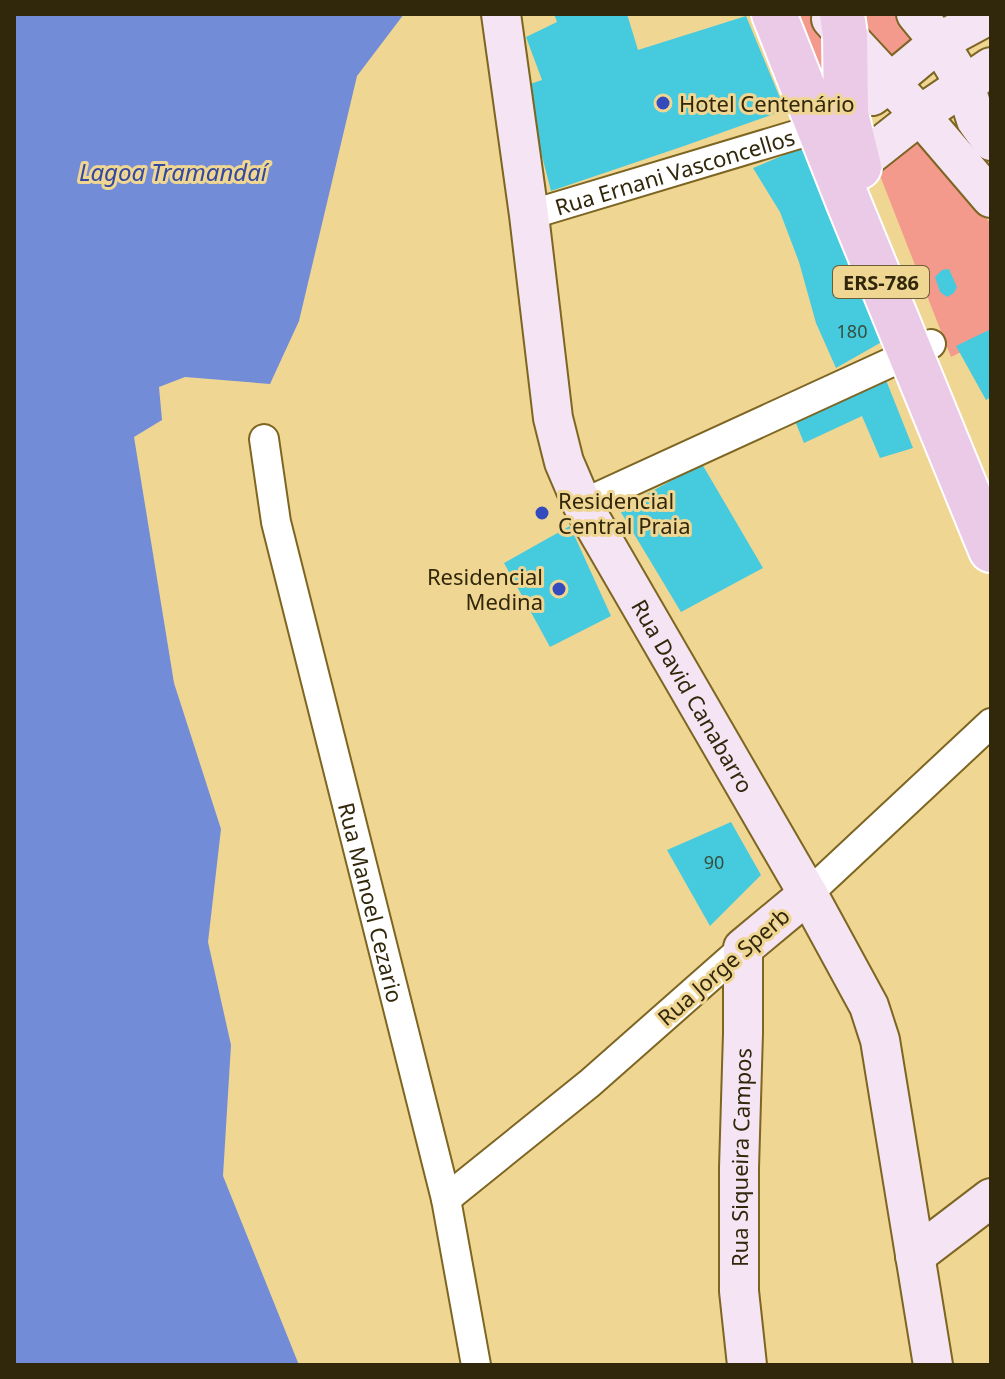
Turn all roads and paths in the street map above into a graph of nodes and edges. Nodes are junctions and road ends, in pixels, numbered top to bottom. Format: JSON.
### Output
{"nodes":[{"id":1,"x":501,"y":14,"type":"edge"},
{"id":2,"x":774,"y":14,"type":"edge"},
{"id":3,"x":991,"y":14,"type":"edge"},
{"id":4,"x":838,"y":21,"type":"edge"},
{"id":5,"x":928,"y":28,"type":"edge"},
{"id":6,"x":978,"y":76,"type":"edge"},
{"id":7,"x":891,"y":82,"type":"junction"},
{"id":8,"x":920,"y":115,"type":"junction"},
{"id":9,"x":832,"y":121,"type":"junction"},
{"id":10,"x":991,"y":141,"type":"edge"},
{"id":11,"x":855,"y":177,"type":"junction"},
{"id":12,"x":991,"y":198,"type":"edge"},
{"id":13,"x":529,"y":215,"type":"junction"},
{"id":14,"x":920,"y":348,"type":"junction"},
{"id":15,"x":264,"y":439,"type":"dead end"},
{"id":16,"x":991,"y":492,"type":"edge"},
{"id":17,"x":582,"y":504,"type":"junction"},
{"id":18,"x":991,"y":550,"type":"edge"},
{"id":19,"x":991,"y":723,"type":"edge"},
{"id":20,"x":808,"y":894,"type":"junction"},
{"id":21,"x":743,"y":948,"type":"junction"},
{"id":22,"x":991,"y":1198,"type":"edge"},
{"id":23,"x":446,"y":1199,"type":"junction"},
{"id":24,"x":915,"y":1256,"type":"junction"},
{"id":25,"x":476,"y":1365,"type":"edge"},
{"id":26,"x":747,"y":1365,"type":"edge"},
{"id":27,"x":933,"y":1365,"type":"edge"}],
"edges":[{"from":1,"to":13,"type":"street","name":"Rua David Canabarro"},
{"from":2,"to":9,"type":"main road"},
{"from":3,"to":5,"type":"street"},
{"from":4,"to":7,"type":"street"},
{"from":4,"to":9,"type":"main road"},
{"from":5,"to":6,"type":"street"},
{"from":5,"to":7,"type":"street"},
{"from":6,"to":8,"type":"street"},
{"from":6,"to":10,"type":"street"},
{"from":7,"to":8,"type":"street"},
{"from":7,"to":9,"type":"street"},
{"from":8,"to":11,"type":"street"},
{"from":8,"to":12,"type":"street"},
{"from":9,"to":11,"type":"main road"},
{"from":9,"to":13,"type":"street","name":"Rua Ernani Vasconcellos"},
{"from":11,"to":14,"type":"main road","number":"ERS-786"},
{"from":13,"to":17,"type":"street","name":"Rua David Canabarro"},
{"from":14,"to":16,"type":"main road","number":"ERS-786"},
{"from":14,"to":17,"type":"street"},
{"from":14,"to":18,"type":"main road","number":"ERS-786"},
{"from":15,"to":23,"type":"street","name":"Rua Manoel Cezario"},
{"from":17,"to":20,"type":"street","name":"Rua David Canabarro"},
{"from":19,"to":20,"type":"street","name":"Rua Jorge Sperb"},
{"from":20,"to":21,"type":"street","name":"Rua Jorge Sperb"},
{"from":20,"to":24,"type":"street","name":"Rua David Canabarro"},
{"from":21,"to":23,"type":"street","name":"Rua Jorge Sperb"},
{"from":21,"to":26,"type":"street","name":"Rua Siqueira Campos"},
{"from":22,"to":24,"type":"street"},
{"from":23,"to":25,"type":"street","name":"Rua Manoel Cezario"},
{"from":24,"to":27,"type":"street","name":"Rua David Canabarro"}]}
